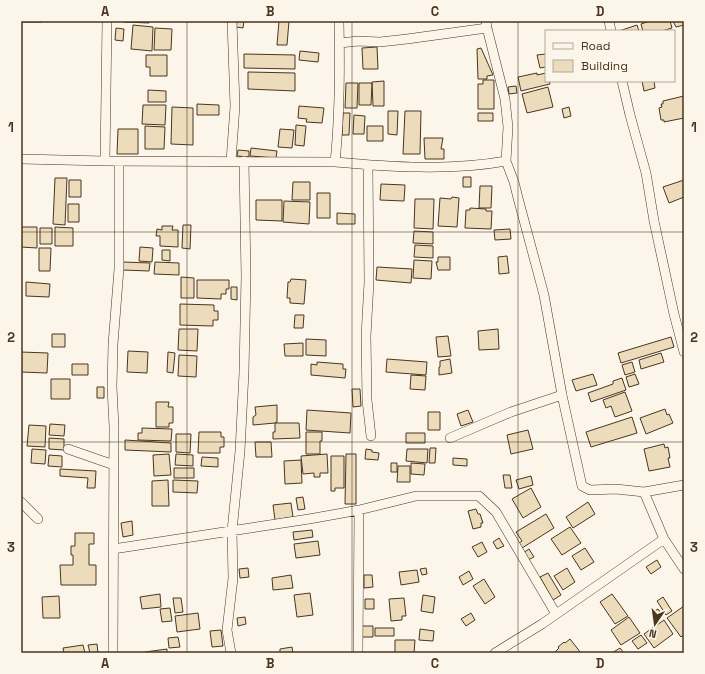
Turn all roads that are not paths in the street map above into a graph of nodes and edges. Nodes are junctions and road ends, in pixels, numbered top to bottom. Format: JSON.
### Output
{"nodes":[{"id":1,"x":107,"y":21,"type":"edge"},
{"id":2,"x":232,"y":21,"type":"edge"},
{"id":3,"x":339,"y":21,"type":"edge"},
{"id":4,"x":486,"y":25,"type":"edge"},
{"id":5,"x":340,"y":43,"type":"junction"},
{"id":6,"x":622,"y":82,"type":"edge"},
{"id":7,"x":21,"y":159,"type":"edge"},
{"id":8,"x":105,"y":161,"type":"junction"},
{"id":9,"x":119,"y":161,"type":"junction"},
{"id":10,"x":231,"y":161,"type":"junction"},
{"id":11,"x":244,"y":161,"type":"junction"},
{"id":12,"x":506,"y":161,"type":"junction"},
{"id":13,"x":335,"y":162,"type":"junction"},
{"id":14,"x":368,"y":165,"type":"junction"},
{"id":15,"x":684,"y":352,"type":"edge"},
{"id":16,"x":562,"y":395,"type":"junction"},
{"id":17,"x":371,"y":436,"type":"dead end"},
{"id":18,"x":450,"y":438,"type":"dead end"},
{"id":19,"x":68,"y":449,"type":"dead end"},
{"id":20,"x":114,"y":465,"type":"junction"},
{"id":21,"x":684,"y":485,"type":"edge"},
{"id":22,"x":644,"y":492,"type":"junction"},
{"id":23,"x":21,"y":502,"type":"edge"},
{"id":24,"x":359,"y":510,"type":"junction"},
{"id":25,"x":38,"y":519,"type":"dead end"},
{"id":26,"x":232,"y":531,"type":"junction"},
{"id":27,"x":664,"y":539,"type":"junction"},
{"id":28,"x":113,"y":550,"type":"junction"},
{"id":29,"x":684,"y":569,"type":"edge"},
{"id":30,"x":556,"y":614,"type":"junction"},
{"id":31,"x":113,"y":653,"type":"edge"},
{"id":32,"x":231,"y":653,"type":"edge"},
{"id":33,"x":358,"y":653,"type":"edge"},
{"id":34,"x":495,"y":653,"type":"edge"}],
"edges":[{"from":1,"to":8,"type":"street"},
{"from":2,"to":10,"type":"street"},
{"from":3,"to":5,"type":"street"},
{"from":4,"to":5,"type":"street"},
{"from":4,"to":12,"type":"street"},
{"from":5,"to":13,"type":"street"},
{"from":6,"to":15,"type":"street"},
{"from":7,"to":8,"type":"street"},
{"from":8,"to":9,"type":"street"},
{"from":9,"to":10,"type":"street"},
{"from":9,"to":20,"type":"street"},
{"from":10,"to":11,"type":"street"},
{"from":11,"to":13,"type":"street"},
{"from":11,"to":26,"type":"street"},
{"from":12,"to":14,"type":"street"},
{"from":12,"to":16,"type":"street"},
{"from":13,"to":14,"type":"street"},
{"from":14,"to":17,"type":"street"},
{"from":16,"to":18,"type":"street"},
{"from":16,"to":22,"type":"street"},
{"from":19,"to":20,"type":"street"},
{"from":20,"to":28,"type":"street"},
{"from":21,"to":22,"type":"street"},
{"from":22,"to":27,"type":"street"},
{"from":23,"to":25,"type":"street"},
{"from":24,"to":26,"type":"street"},
{"from":24,"to":30,"type":"street"},
{"from":24,"to":33,"type":"street"},
{"from":26,"to":28,"type":"street"},
{"from":26,"to":32,"type":"street"},
{"from":27,"to":29,"type":"street"},
{"from":27,"to":30,"type":"street"},
{"from":28,"to":31,"type":"street"},
{"from":30,"to":34,"type":"street"}]}
